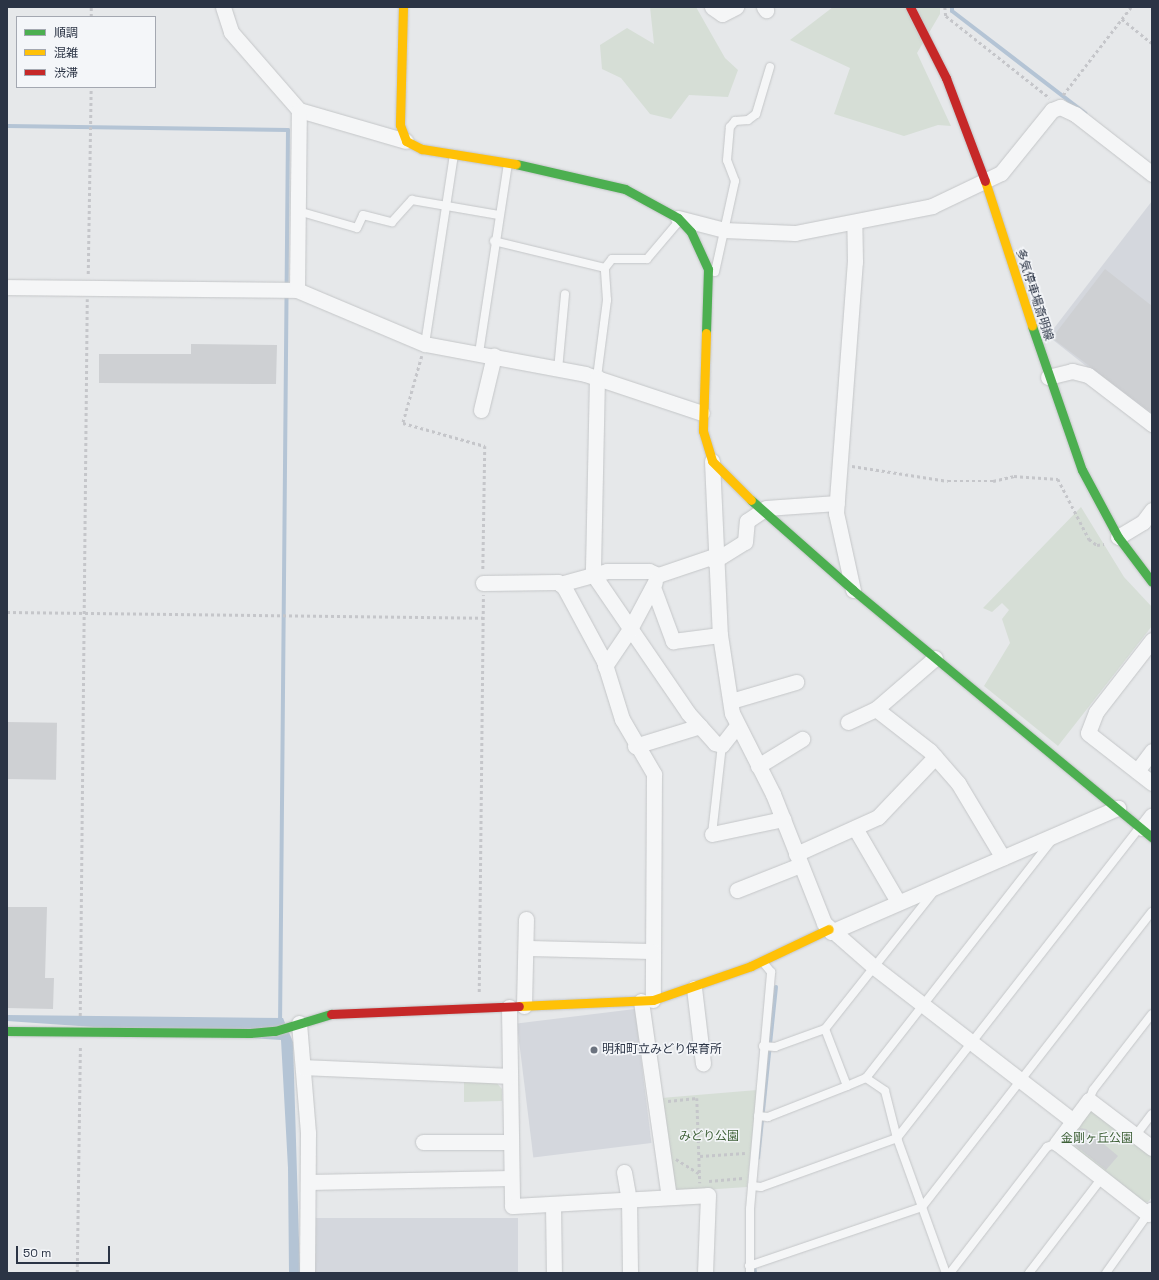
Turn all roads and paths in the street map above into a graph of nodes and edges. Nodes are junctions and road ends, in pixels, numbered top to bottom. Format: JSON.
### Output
{"nodes":[{"id":1,"x":223,"y":7,"type":"edge"},
{"id":2,"x":403,"y":7,"type":"edge"},
{"id":3,"x":712,"y":7,"type":"edge"},
{"id":4,"x":736,"y":7,"type":"edge"},
{"id":5,"x":910,"y":7,"type":"edge"},
{"id":6,"x":945,"y":7,"type":"edge"},
{"id":7,"x":1131,"y":7,"type":"edge"},
{"id":8,"x":1122,"y":19,"type":"junction"},
{"id":9,"x":1152,"y":43,"type":"edge"},
{"id":10,"x":770,"y":67,"type":"dead end"},
{"id":11,"x":91,"y":88,"type":"edge"},
{"id":12,"x":1066,"y":92,"type":"dead end"},
{"id":13,"x":1053,"y":100,"type":"dead end"},
{"id":14,"x":299,"y":110,"type":"junction"},
{"id":15,"x":406,"y":141,"type":"junction"},
{"id":16,"x":454,"y":155,"type":"junction"},
{"id":17,"x":508,"y":163,"type":"junction"},
{"id":18,"x":1152,"y":174,"type":"edge"},
{"id":19,"x":985,"y":181,"type":"junction"},
{"id":20,"x":446,"y":207,"type":"junction"},
{"id":21,"x":298,"y":211,"type":"junction"},
{"id":22,"x":499,"y":215,"type":"junction"},
{"id":23,"x":679,"y":219,"type":"junction"},
{"id":24,"x":854,"y":223,"type":"junction"},
{"id":25,"x":724,"y":230,"type":"junction"},
{"id":26,"x":494,"y":241,"type":"junction"},
{"id":27,"x":606,"y":268,"type":"junction"},
{"id":28,"x":710,"y":281,"type":"junction"},
{"id":29,"x":7,"y":287,"type":"edge"},
{"id":30,"x":87,"y":288,"type":"junction"},
{"id":31,"x":296,"y":290,"type":"junction"},
{"id":32,"x":565,"y":294,"type":"dead end"},
{"id":33,"x":425,"y":344,"type":"junction"},
{"id":34,"x":486,"y":354,"type":"junction"},
{"id":35,"x":558,"y":370,"type":"junction"},
{"id":36,"x":597,"y":377,"type":"junction"},
{"id":37,"x":1048,"y":377,"type":"junction"},
{"id":38,"x":481,"y":410,"type":"dead end"},
{"id":39,"x":702,"y":412,"type":"junction"},
{"id":40,"x":1152,"y":424,"type":"edge"},
{"id":41,"x":712,"y":461,"type":"junction"},
{"id":42,"x":840,"y":464,"type":"junction"},
{"id":43,"x":837,"y":503,"type":"junction"},
{"id":44,"x":761,"y":510,"type":"junction"},
{"id":45,"x":1152,"y":510,"type":"edge"},
{"id":46,"x":1118,"y":537,"type":"junction"},
{"id":47,"x":714,"y":559,"type":"junction"},
{"id":48,"x":594,"y":574,"type":"junction"},
{"id":49,"x":656,"y":581,"type":"junction"},
{"id":50,"x":1152,"y":582,"type":"edge"},
{"id":51,"x":483,"y":583,"type":"junction"},
{"id":52,"x":560,"y":584,"type":"junction"},
{"id":53,"x":853,"y":590,"type":"junction"},
{"id":54,"x":7,"y":612,"type":"edge"},
{"id":55,"x":84,"y":612,"type":"junction"},
{"id":56,"x":483,"y":618,"type":"junction"},
{"id":57,"x":630,"y":629,"type":"junction"},
{"id":58,"x":720,"y":635,"type":"junction"},
{"id":59,"x":1152,"y":640,"type":"edge"},
{"id":60,"x":935,"y":658,"type":"junction"},
{"id":61,"x":605,"y":666,"type":"junction"},
{"id":62,"x":796,"y":682,"type":"dead end"},
{"id":63,"x":731,"y":701,"type":"junction"},
{"id":64,"x":876,"y":709,"type":"junction"},
{"id":65,"x":848,"y":722,"type":"dead end"},
{"id":66,"x":700,"y":726,"type":"junction"},
{"id":67,"x":736,"y":727,"type":"junction"},
{"id":68,"x":802,"y":739,"type":"dead end"},
{"id":69,"x":722,"y":745,"type":"junction"},
{"id":70,"x":635,"y":746,"type":"junction"},
{"id":71,"x":1152,"y":751,"type":"edge"},
{"id":72,"x":935,"y":757,"type":"junction"},
{"id":73,"x":758,"y":766,"type":"junction"},
{"id":74,"x":1137,"y":771,"type":"junction"},
{"id":75,"x":1152,"y":783,"type":"edge"},
{"id":76,"x":1118,"y":808,"type":"junction"},
{"id":77,"x":1152,"y":815,"type":"edge"},
{"id":78,"x":783,"y":819,"type":"junction"},
{"id":79,"x":856,"y":828,"type":"junction"},
{"id":80,"x":1145,"y":830,"type":"edge"},
{"id":81,"x":712,"y":834,"type":"joint"},
{"id":82,"x":1056,"y":835,"type":"junction"},
{"id":83,"x":1003,"y":858,"type":"junction"},
{"id":84,"x":798,"y":859,"type":"junction"},
{"id":85,"x":939,"y":885,"type":"junction"},
{"id":86,"x":737,"y":890,"type":"dead end"},
{"id":87,"x":898,"y":902,"type":"junction"},
{"id":88,"x":1152,"y":912,"type":"edge"},
{"id":89,"x":526,"y":919,"type":"dead end"},
{"id":90,"x":830,"y":930,"type":"junction"},
{"id":91,"x":526,"y":948,"type":"junction"},
{"id":92,"x":653,"y":951,"type":"junction"},
{"id":93,"x":762,"y":961,"type":"junction"},
{"id":94,"x":874,"y":967,"type":"junction"},
{"id":95,"x":694,"y":988,"type":"junction"},
{"id":96,"x":647,"y":1001,"type":"junction"},
{"id":97,"x":924,"y":1005,"type":"junction"},
{"id":98,"x":517,"y":1006,"type":"junction"},
{"id":99,"x":479,"y":1008,"type":"junction"},
{"id":100,"x":80,"y":1010,"type":"dead end"},
{"id":101,"x":1152,"y":1014,"type":"edge"},
{"id":102,"x":296,"y":1024,"type":"junction"},
{"id":103,"x":825,"y":1029,"type":"junction"},
{"id":104,"x":7,"y":1030,"type":"edge"},
{"id":105,"x":80,"y":1032,"type":"junction"},
{"id":106,"x":972,"y":1042,"type":"junction"},
{"id":107,"x":763,"y":1046,"type":"junction"},
{"id":108,"x":703,"y":1063,"type":"dead end"},
{"id":109,"x":303,"y":1067,"type":"junction"},
{"id":110,"x":510,"y":1076,"type":"junction"},
{"id":111,"x":866,"y":1078,"type":"junction"},
{"id":112,"x":1021,"y":1081,"type":"junction"},
{"id":113,"x":846,"y":1086,"type":"junction"},
{"id":114,"x":1089,"y":1100,"type":"junction"},
{"id":115,"x":668,"y":1107,"type":"dead end"},
{"id":116,"x":1152,"y":1114,"type":"edge"},
{"id":117,"x":758,"y":1116,"type":"junction"},
{"id":118,"x":1073,"y":1121,"type":"junction"},
{"id":119,"x":1136,"y":1135,"type":"junction"},
{"id":120,"x":897,"y":1138,"type":"junction"},
{"id":121,"x":423,"y":1142,"type":"dead end"},
{"id":122,"x":510,"y":1142,"type":"junction"},
{"id":123,"x":1056,"y":1143,"type":"junction"},
{"id":124,"x":1152,"y":1148,"type":"edge"},
{"id":125,"x":744,"y":1153,"type":"junction"},
{"id":126,"x":755,"y":1153,"type":"junction"},
{"id":127,"x":700,"y":1156,"type":"junction"},
{"id":128,"x":744,"y":1159,"type":"dead end"},
{"id":129,"x":624,"y":1172,"type":"dead end"},
{"id":130,"x":744,"y":1172,"type":"dead end"},
{"id":131,"x":511,"y":1178,"type":"junction"},
{"id":132,"x":1102,"y":1178,"type":"junction"},
{"id":133,"x":308,"y":1182,"type":"junction"},
{"id":134,"x":756,"y":1186,"type":"junction"},
{"id":135,"x":700,"y":1188,"type":"junction"},
{"id":136,"x":669,"y":1197,"type":"junction"},
{"id":137,"x":629,"y":1199,"type":"junction"},
{"id":138,"x":553,"y":1204,"type":"junction"},
{"id":139,"x":922,"y":1207,"type":"junction"},
{"id":140,"x":1150,"y":1212,"type":"edge"},
{"id":141,"x":752,"y":1268,"type":"edge"},
{"id":142,"x":77,"y":1273,"type":"edge"},
{"id":143,"x":307,"y":1273,"type":"edge"},
{"id":144,"x":554,"y":1273,"type":"edge"},
{"id":145,"x":630,"y":1273,"type":"edge"},
{"id":146,"x":705,"y":1273,"type":"edge"},
{"id":147,"x":946,"y":1273,"type":"edge"},
{"id":148,"x":950,"y":1273,"type":"edge"},
{"id":149,"x":1028,"y":1273,"type":"edge"},
{"id":150,"x":1106,"y":1273,"type":"edge"}],
"edges":[{"from":1,"to":14,"type":"street"},
{"from":2,"to":15,"type":"street"},
{"from":3,"to":4,"type":"street"},
{"from":5,"to":19,"type":"street","name":"多気停車場斎明線"},
{"from":6,"to":13,"type":"path"},
{"from":7,"to":8,"type":"path"},
{"from":8,"to":9,"type":"path"},
{"from":8,"to":12,"type":"path"},
{"from":10,"to":25,"type":"lane"},
{"from":11,"to":30,"type":"path"},
{"from":14,"to":15,"type":"street"},
{"from":14,"to":21,"type":"street"},
{"from":15,"to":16,"type":"street"},
{"from":16,"to":17,"type":"street"},
{"from":16,"to":20,"type":"lane"},
{"from":17,"to":22,"type":"lane"},
{"from":17,"to":23,"type":"street"},
{"from":18,"to":19,"type":"street"},
{"from":19,"to":24,"type":"street"},
{"from":19,"to":37,"type":"street","name":"多気停車場斎明線"},
{"from":20,"to":21,"type":"lane"},
{"from":20,"to":22,"type":"lane"},
{"from":20,"to":33,"type":"lane"},
{"from":21,"to":31,"type":"street"},
{"from":22,"to":26,"type":"lane"},
{"from":23,"to":25,"type":"street"},
{"from":23,"to":27,"type":"lane"},
{"from":23,"to":28,"type":"street"},
{"from":24,"to":25,"type":"street"},
{"from":24,"to":42,"type":"street"},
{"from":25,"to":28,"type":"lane"},
{"from":26,"to":27,"type":"lane"},
{"from":26,"to":34,"type":"lane"},
{"from":27,"to":36,"type":"lane"},
{"from":28,"to":39,"type":"street"},
{"from":29,"to":30,"type":"street"},
{"from":30,"to":31,"type":"street"},
{"from":30,"to":55,"type":"path"},
{"from":31,"to":33,"type":"street"},
{"from":32,"to":35,"type":"lane"},
{"from":33,"to":34,"type":"street"},
{"from":33,"to":51,"type":"path"},
{"from":34,"to":35,"type":"street"},
{"from":34,"to":38,"type":"street"},
{"from":35,"to":36,"type":"street"},
{"from":36,"to":39,"type":"street"},
{"from":36,"to":48,"type":"street"},
{"from":37,"to":40,"type":"street"},
{"from":37,"to":46,"type":"street","name":"多気停車場斎明線"},
{"from":39,"to":41,"type":"street"},
{"from":41,"to":44,"type":"street"},
{"from":41,"to":47,"type":"street"},
{"from":42,"to":43,"type":"street"},
{"from":42,"to":46,"type":"path"},
{"from":43,"to":44,"type":"street"},
{"from":43,"to":53,"type":"street"},
{"from":44,"to":47,"type":"street"},
{"from":44,"to":53,"type":"street"},
{"from":45,"to":46,"type":"street"},
{"from":46,"to":50,"type":"street","name":"多気停車場斎明線"},
{"from":47,"to":49,"type":"street"},
{"from":47,"to":58,"type":"street"},
{"from":48,"to":49,"type":"street"},
{"from":48,"to":52,"type":"street"},
{"from":48,"to":57,"type":"street"},
{"from":49,"to":57,"type":"street"},
{"from":49,"to":58,"type":"street"},
{"from":51,"to":52,"type":"street"},
{"from":51,"to":56,"type":"path"},
{"from":52,"to":61,"type":"street"},
{"from":53,"to":60,"type":"street"},
{"from":54,"to":55,"type":"path"},
{"from":55,"to":56,"type":"path"},
{"from":55,"to":100,"type":"path"},
{"from":56,"to":99,"type":"path"},
{"from":57,"to":61,"type":"street"},
{"from":57,"to":66,"type":"street"},
{"from":58,"to":63,"type":"street"},
{"from":59,"to":74,"type":"street"},
{"from":60,"to":64,"type":"street"},
{"from":60,"to":76,"type":"street"},
{"from":61,"to":70,"type":"street"},
{"from":62,"to":63,"type":"street"},
{"from":63,"to":67,"type":"street"},
{"from":64,"to":65,"type":"street"},
{"from":64,"to":72,"type":"street"},
{"from":66,"to":69,"type":"street"},
{"from":66,"to":70,"type":"street"},
{"from":67,"to":69,"type":"street"},
{"from":67,"to":73,"type":"street"},
{"from":68,"to":73,"type":"street"},
{"from":69,"to":81,"type":"lane"},
{"from":70,"to":92,"type":"street"},
{"from":71,"to":74,"type":"street"},
{"from":72,"to":79,"type":"street"},
{"from":72,"to":83,"type":"street"},
{"from":73,"to":78,"type":"street"},
{"from":74,"to":75,"type":"street"},
{"from":76,"to":80,"type":"street"},
{"from":76,"to":82,"type":"street"},
{"from":77,"to":80,"type":"street"},
{"from":78,"to":81,"type":"street"},
{"from":78,"to":84,"type":"street"},
{"from":79,"to":84,"type":"street"},
{"from":79,"to":87,"type":"street"},
{"from":80,"to":106,"type":"lane"},
{"from":82,"to":83,"type":"street"},
{"from":82,"to":97,"type":"lane"},
{"from":83,"to":85,"type":"street"},
{"from":84,"to":86,"type":"street"},
{"from":84,"to":90,"type":"street"},
{"from":85,"to":87,"type":"street"},
{"from":85,"to":94,"type":"lane"},
{"from":87,"to":90,"type":"street"},
{"from":88,"to":112,"type":"lane"},
{"from":89,"to":91,"type":"street"},
{"from":90,"to":93,"type":"street"},
{"from":90,"to":94,"type":"street"},
{"from":91,"to":92,"type":"street"},
{"from":91,"to":98,"type":"street"},
{"from":92,"to":96,"type":"street"},
{"from":93,"to":95,"type":"street"},
{"from":93,"to":107,"type":"lane"},
{"from":94,"to":97,"type":"street"},
{"from":94,"to":103,"type":"lane"},
{"from":95,"to":96,"type":"street"},
{"from":95,"to":108,"type":"street"},
{"from":96,"to":98,"type":"street"},
{"from":96,"to":136,"type":"street"},
{"from":97,"to":106,"type":"street"},
{"from":97,"to":111,"type":"lane"},
{"from":98,"to":99,"type":"street"},
{"from":98,"to":110,"type":"street"},
{"from":99,"to":102,"type":"street"},
{"from":101,"to":114,"type":"lane"},
{"from":102,"to":105,"type":"street"},
{"from":102,"to":109,"type":"street"},
{"from":103,"to":107,"type":"lane"},
{"from":103,"to":113,"type":"lane"},
{"from":104,"to":105,"type":"street"},
{"from":105,"to":142,"type":"path"},
{"from":106,"to":112,"type":"street"},
{"from":106,"to":120,"type":"lane"},
{"from":107,"to":117,"type":"lane"},
{"from":109,"to":110,"type":"street"},
{"from":109,"to":133,"type":"street"},
{"from":110,"to":122,"type":"street"},
{"from":111,"to":113,"type":"lane"},
{"from":111,"to":120,"type":"lane"},
{"from":112,"to":118,"type":"street"},
{"from":112,"to":139,"type":"lane"},
{"from":113,"to":117,"type":"lane"},
{"from":114,"to":118,"type":"street"},
{"from":114,"to":119,"type":"street"},
{"from":115,"to":127,"type":"path"},
{"from":116,"to":119,"type":"lane"},
{"from":117,"to":126,"type":"lane"},
{"from":118,"to":123,"type":"street"},
{"from":119,"to":124,"type":"street"},
{"from":120,"to":134,"type":"lane"},
{"from":120,"to":139,"type":"lane"},
{"from":121,"to":122,"type":"street"},
{"from":122,"to":131,"type":"street"},
{"from":123,"to":132,"type":"street"},
{"from":123,"to":148,"type":"lane"},
{"from":125,"to":126,"type":"path"},
{"from":125,"to":127,"type":"path"},
{"from":125,"to":128,"type":"path"},
{"from":126,"to":134,"type":"lane"},
{"from":127,"to":135,"type":"path"},
{"from":129,"to":137,"type":"street"},
{"from":130,"to":135,"type":"path"},
{"from":131,"to":133,"type":"street"},
{"from":131,"to":138,"type":"street"},
{"from":132,"to":140,"type":"street"},
{"from":132,"to":149,"type":"lane"},
{"from":133,"to":143,"type":"street"},
{"from":134,"to":141,"type":"lane"},
{"from":135,"to":136,"type":"street"},
{"from":135,"to":146,"type":"street"},
{"from":136,"to":137,"type":"street"},
{"from":137,"to":138,"type":"street"},
{"from":137,"to":145,"type":"street"},
{"from":138,"to":144,"type":"street"},
{"from":139,"to":141,"type":"lane"},
{"from":139,"to":147,"type":"lane"},
{"from":140,"to":150,"type":"lane"}]}
